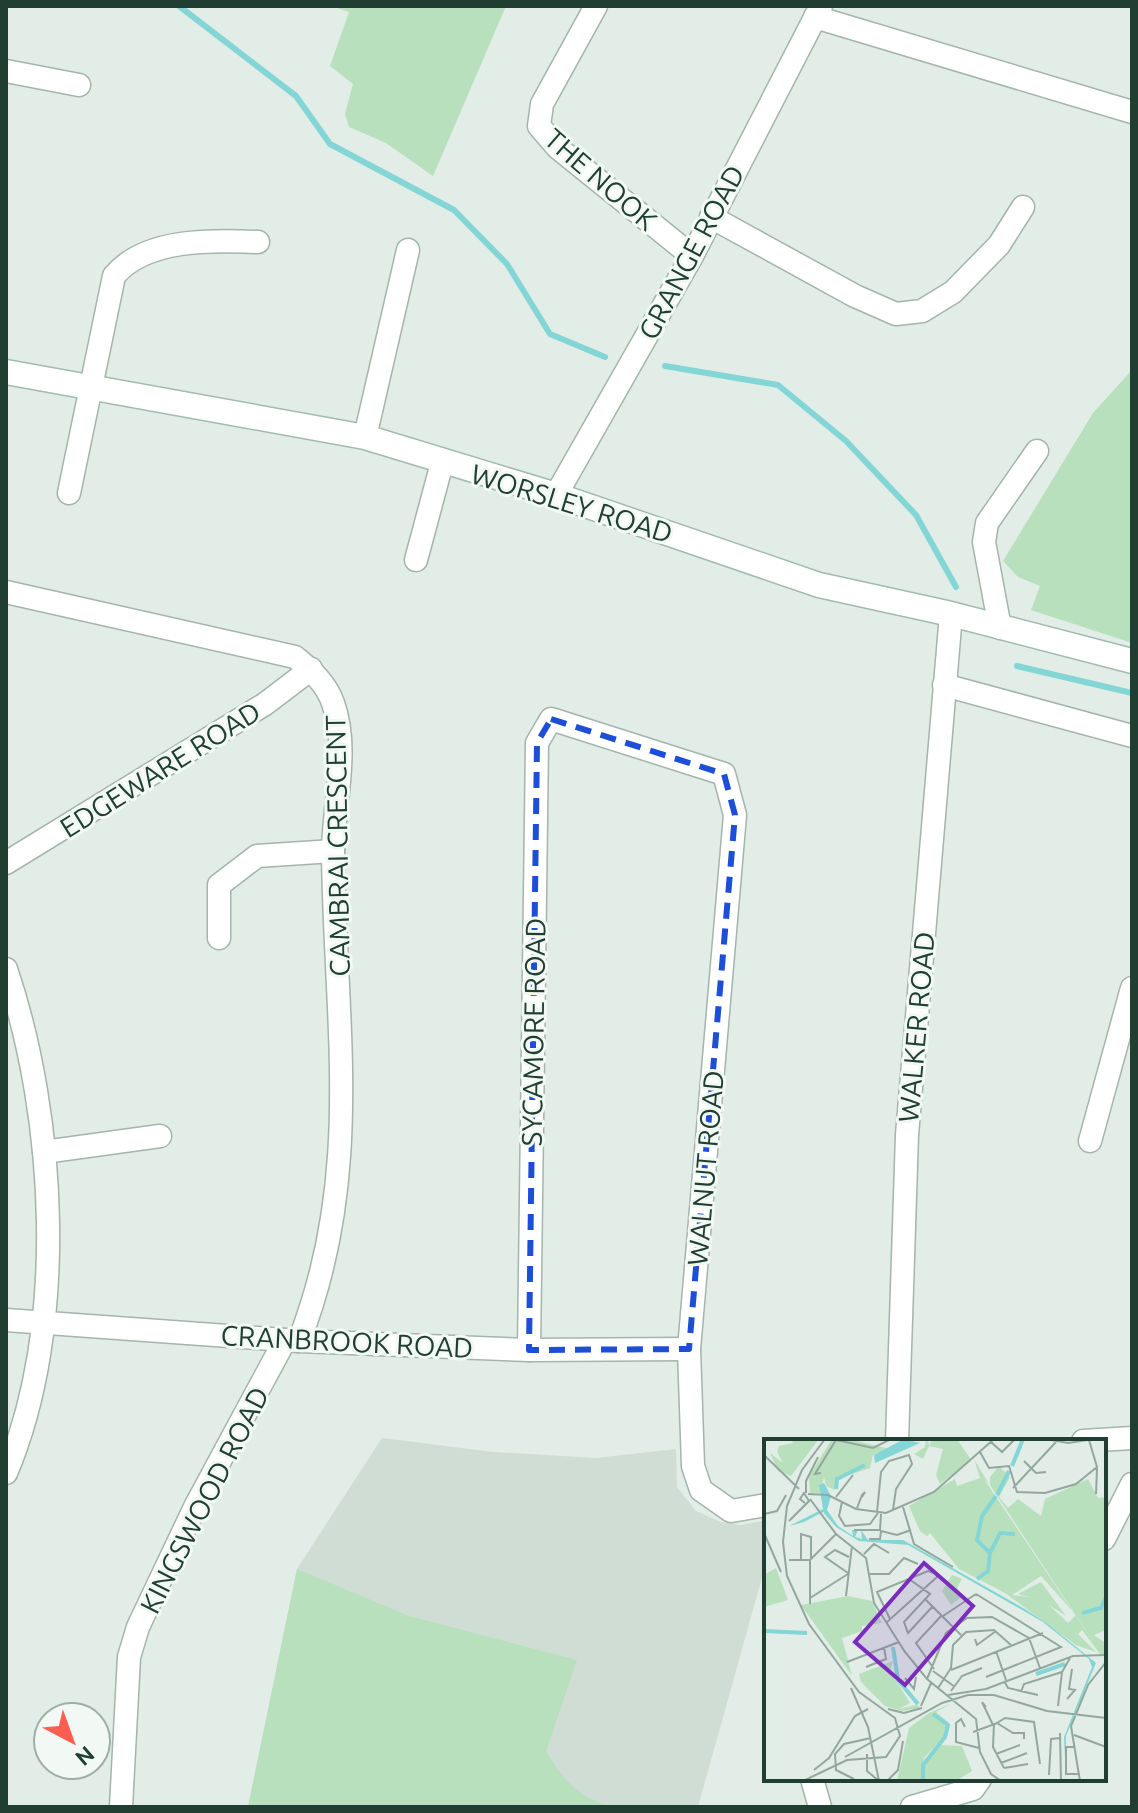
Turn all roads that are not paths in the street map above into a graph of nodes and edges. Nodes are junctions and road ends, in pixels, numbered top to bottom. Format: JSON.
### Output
{"nodes":[{"id":1,"x":596,"y":6,"type":"edge"},
{"id":2,"x":818,"y":12,"type":"edge"},
{"id":3,"x":6,"y":71,"type":"edge"},
{"id":4,"x":79,"y":85,"type":"dead end"},
{"id":5,"x":1132,"y":112,"type":"edge"},
{"id":6,"x":1023,"y":207,"type":"dead end"},
{"id":7,"x":711,"y":217,"type":"junction"},
{"id":8,"x":258,"y":242,"type":"dead end"},
{"id":9,"x":408,"y":250,"type":"dead end"},
{"id":10,"x":692,"y":256,"type":"junction"},
{"id":11,"x":6,"y":372,"type":"edge"},
{"id":12,"x":90,"y":389,"type":"junction"},
{"id":13,"x":365,"y":437,"type":"junction"},
{"id":14,"x":1037,"y":451,"type":"dead end"},
{"id":15,"x":442,"y":463,"type":"junction"},
{"id":16,"x":69,"y":493,"type":"dead end"},
{"id":17,"x":556,"y":495,"type":"junction"},
{"id":18,"x":416,"y":560,"type":"dead end"},
{"id":19,"x":6,"y":592,"type":"edge"},
{"id":20,"x":951,"y":614,"type":"junction"},
{"id":21,"x":1000,"y":628,"type":"junction"},
{"id":22,"x":1132,"y":661,"type":"edge"},
{"id":23,"x":311,"y":669,"type":"junction"},
{"id":24,"x":944,"y":685,"type":"junction"},
{"id":25,"x":1132,"y":736,"type":"edge"},
{"id":26,"x":724,"y":774,"type":"joint"},
{"id":27,"x":333,"y":851,"type":"junction"},
{"id":28,"x":6,"y":863,"type":"edge"},
{"id":29,"x":219,"y":938,"type":"dead end"},
{"id":30,"x":6,"y":969,"type":"edge"},
{"id":31,"x":1132,"y":988,"type":"edge"},
{"id":32,"x":160,"y":1136,"type":"dead end"},
{"id":33,"x":1090,"y":1141,"type":"dead end"},
{"id":34,"x":44,"y":1152,"type":"junction"},
{"id":35,"x":6,"y":1320,"type":"edge"},
{"id":36,"x":44,"y":1325,"type":"junction"},
{"id":37,"x":292,"y":1340,"type":"junction"},
{"id":38,"x":689,"y":1349,"type":"junction"},
{"id":39,"x":529,"y":1350,"type":"junction"},
{"id":40,"x":1132,"y":1438,"type":"edge"},
{"id":41,"x":897,"y":1439,"type":"edge"},
{"id":42,"x":1106,"y":1440,"type":"edge"},
{"id":43,"x":6,"y":1473,"type":"edge"},
{"id":44,"x":1132,"y":1484,"type":"edge"},
{"id":45,"x":764,"y":1505,"type":"edge"},
{"id":46,"x":1106,"y":1535,"type":"edge"},
{"id":47,"x":979,"y":1781,"type":"edge"},
{"id":48,"x":812,"y":1782,"type":"edge"},
{"id":49,"x":121,"y":1807,"type":"edge"},
{"id":50,"x":820,"y":1807,"type":"edge"},
{"id":51,"x":912,"y":1807,"type":"edge"}],
"edges":[{"from":1,"to":10,"type":"street","name":"THE NOOK"},
{"from":2,"to":5,"type":"street"},
{"from":2,"to":7,"type":"street","name":"GRANGE ROAD"},
{"from":3,"to":4,"type":"street"},
{"from":6,"to":7,"type":"street"},
{"from":7,"to":10,"type":"street","name":"GRANGE ROAD"},
{"from":8,"to":12,"type":"street"},
{"from":9,"to":13,"type":"street"},
{"from":10,"to":17,"type":"street","name":"GRANGE ROAD"},
{"from":11,"to":12,"type":"main road","name":"WORSLEY ROAD"},
{"from":12,"to":13,"type":"main road","name":"WORSLEY ROAD"},
{"from":12,"to":16,"type":"street"},
{"from":13,"to":15,"type":"main road","name":"WORSLEY ROAD"},
{"from":14,"to":21,"type":"street"},
{"from":15,"to":17,"type":"main road","name":"WORSLEY ROAD"},
{"from":15,"to":18,"type":"street"},
{"from":17,"to":20,"type":"main road","name":"WORSLEY ROAD"},
{"from":19,"to":23,"type":"street"},
{"from":20,"to":21,"type":"main road","name":"WORSLEY ROAD"},
{"from":20,"to":24,"type":"street","name":"WALKER ROAD"},
{"from":21,"to":22,"type":"main road","name":"WORSLEY ROAD"},
{"from":23,"to":27,"type":"street","name":"CAMBRAI CRESCENT"},
{"from":23,"to":28,"type":"street","name":"EDGEWARE ROAD"},
{"from":24,"to":25,"type":"street"},
{"from":24,"to":41,"type":"street","name":"WALKER ROAD"},
{"from":26,"to":38,"type":"street","name":"WALNUT ROAD"},
{"from":26,"to":39,"type":"street","name":"SYCAMORE ROAD"},
{"from":27,"to":29,"type":"street"},
{"from":27,"to":37,"type":"street","name":"CAMBRAI CRESCENT"},
{"from":30,"to":34,"type":"street"},
{"from":31,"to":33,"type":"street"},
{"from":32,"to":34,"type":"street"},
{"from":34,"to":36,"type":"street"},
{"from":35,"to":36,"type":"street","name":"CRANBROOK ROAD"},
{"from":36,"to":37,"type":"street","name":"CRANBROOK ROAD"},
{"from":36,"to":43,"type":"street"},
{"from":37,"to":39,"type":"street","name":"CRANBROOK ROAD"},
{"from":37,"to":49,"type":"street","name":"KINGSWOOD ROAD"},
{"from":38,"to":39,"type":"street","name":"CRANBROOK ROAD"},
{"from":38,"to":45,"type":"street","name":"WALNUT ROAD"},
{"from":40,"to":42,"type":"street"},
{"from":44,"to":46,"type":"street"},
{"from":47,"to":51,"type":"street"},
{"from":48,"to":50,"type":"street"}]}
